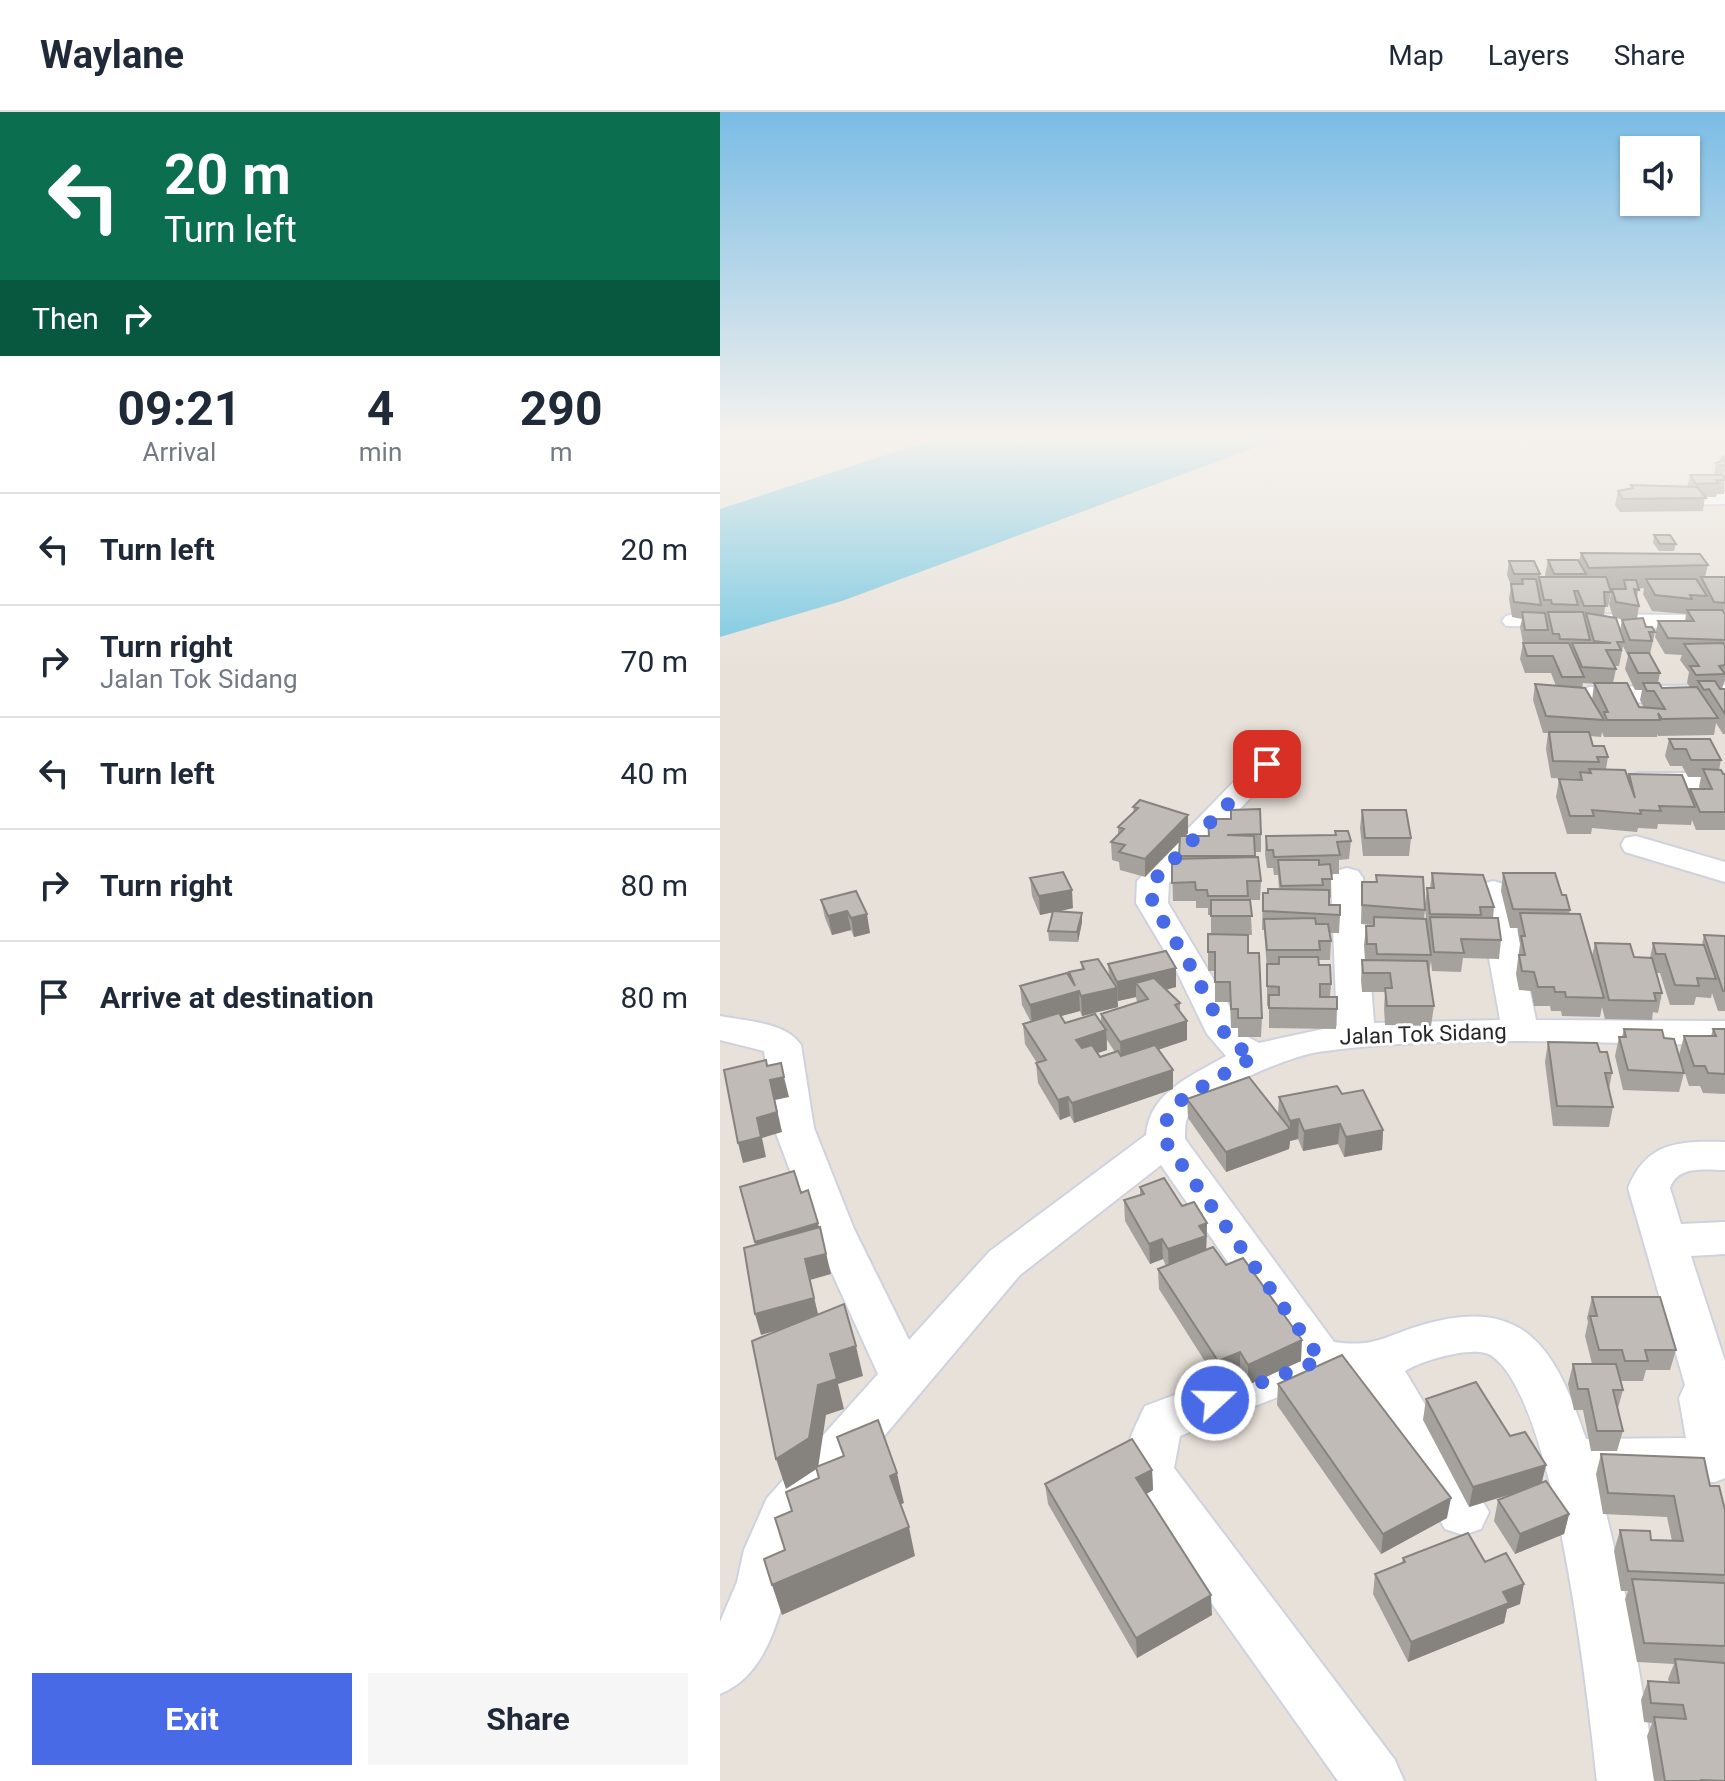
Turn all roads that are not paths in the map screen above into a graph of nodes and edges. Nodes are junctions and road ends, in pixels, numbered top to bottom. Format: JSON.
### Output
{"nodes":[{"id":1,"x":1514,"y":621,"type":"dead end"},
{"id":2,"x":1725,"y":622,"type":"edge"},
{"id":3,"x":1725,"y":693,"type":"edge"},
{"id":4,"x":1570,"y":695,"type":"edge"},
{"id":5,"x":1267,"y":764,"type":"dead end"},
{"id":6,"x":1609,"y":781,"type":"edge"},
{"id":7,"x":1725,"y":782,"type":"edge"},
{"id":8,"x":1636,"y":845,"type":"dead end"},
{"id":9,"x":1725,"y":872,"type":"edge"},
{"id":10,"x":1347,"y":878,"type":"dead end"},
{"id":11,"x":1493,"y":891,"type":"dead end"},
{"id":12,"x":720,"y":1028,"type":"edge"},
{"id":13,"x":1520,"y":1030,"type":"junction"},
{"id":14,"x":1725,"y":1033,"type":"edge"},
{"id":15,"x":1356,"y":1034,"type":"junction"},
{"id":16,"x":1255,"y":1056,"type":"junction"},
{"id":17,"x":1165,"y":1141,"type":"junction"},
{"id":18,"x":1725,"y":1156,"type":"edge"},
{"id":19,"x":1725,"y":1238,"type":"edge"},
{"id":20,"x":1667,"y":1241,"type":"junction"},
{"id":21,"x":1321,"y":1360,"type":"junction"},
{"id":22,"x":1375,"y":1364,"type":"junction"},
{"id":23,"x":904,"y":1378,"type":"junction"},
{"id":24,"x":1717,"y":1383,"type":"edge"},
{"id":25,"x":1567,"y":1461,"type":"junction"},
{"id":26,"x":1463,"y":1512,"type":"dead end"},
{"id":27,"x":720,"y":1666,"type":"edge"},
{"id":28,"x":1374,"y":1781,"type":"edge"},
{"id":29,"x":1627,"y":1781,"type":"edge"}],
"edges":[{"from":1,"to":2,"type":"street"},
{"from":3,"to":4,"type":"street"},
{"from":5,"to":16,"type":"street"},
{"from":6,"to":7,"type":"street"},
{"from":8,"to":9,"type":"street"},
{"from":10,"to":15,"type":"street"},
{"from":11,"to":13,"type":"street"},
{"from":12,"to":23,"type":"street"},
{"from":13,"to":14,"type":"street","name":"Jalan Tok Sidang"},
{"from":13,"to":15,"type":"street","name":"Jalan Tok Sidang"},
{"from":15,"to":16,"type":"street","name":"Jalan Tok Sidang"},
{"from":16,"to":17,"type":"street","name":"Jalan Tok Sidang"},
{"from":17,"to":21,"type":"street"},
{"from":17,"to":23,"type":"street"},
{"from":18,"to":20,"type":"street"},
{"from":19,"to":20,"type":"street"},
{"from":20,"to":24,"type":"street"},
{"from":21,"to":22,"type":"street"},
{"from":21,"to":28,"type":"street"},
{"from":22,"to":25,"type":"street"},
{"from":22,"to":26,"type":"street"},
{"from":23,"to":27,"type":"street"},
{"from":24,"to":25,"type":"street"},
{"from":25,"to":29,"type":"street"}]}
